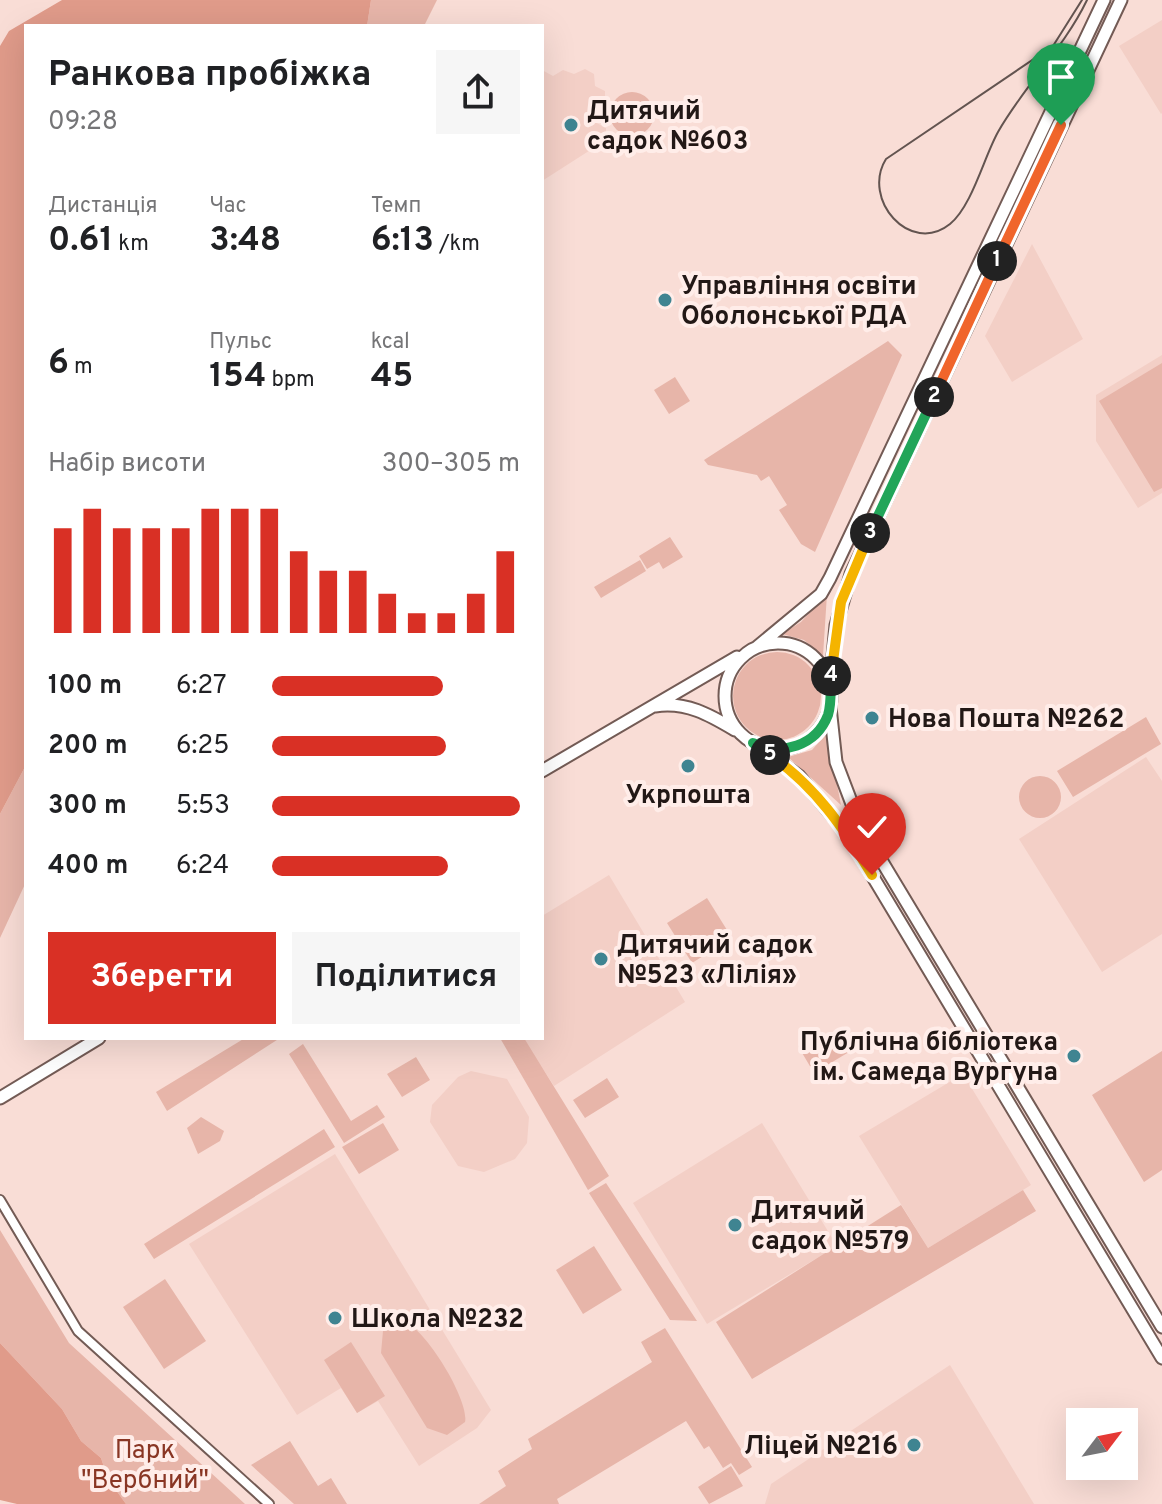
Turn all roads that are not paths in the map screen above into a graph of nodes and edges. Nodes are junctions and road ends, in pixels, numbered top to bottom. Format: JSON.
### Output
{"nodes":[{"id":1,"x":1104,"y":0,"type":"edge"},
{"id":2,"x":1121,"y":0,"type":"edge"},
{"id":3,"x":753,"y":649,"type":"junction"},
{"id":4,"x":830,"y":688,"type":"junction"},
{"id":5,"x":830,"y":707,"type":"junction"},
{"id":6,"x":647,"y":708,"type":"junction"},
{"id":7,"x":738,"y":732,"type":"junction"},
{"id":8,"x":753,"y":743,"type":"junction"},
{"id":9,"x":544,"y":770,"type":"edge"},
{"id":10,"x":96,"y":1040,"type":"edge"},
{"id":11,"x":0,"y":1098,"type":"edge"},
{"id":12,"x":0,"y":1200,"type":"edge"},
{"id":13,"x":1162,"y":1327,"type":"edge"},
{"id":14,"x":1162,"y":1358,"type":"edge"},
{"id":15,"x":269,"y":1504,"type":"edge"}],
"edges":[{"from":1,"to":3,"type":"main road"},
{"from":2,"to":4,"type":"main road"},
{"from":3,"to":4,"type":"main road"},
{"from":3,"to":6,"type":"main road"},
{"from":3,"to":7,"type":"main road"},
{"from":4,"to":5,"type":"main road"},
{"from":5,"to":8,"type":"main road"},
{"from":5,"to":13,"type":"main road"},
{"from":6,"to":7,"type":"main road"},
{"from":6,"to":9,"type":"main road"},
{"from":7,"to":8,"type":"main road"},
{"from":8,"to":14,"type":"main road"},
{"from":10,"to":11,"type":"main road"},
{"from":12,"to":15,"type":"street"}]}
